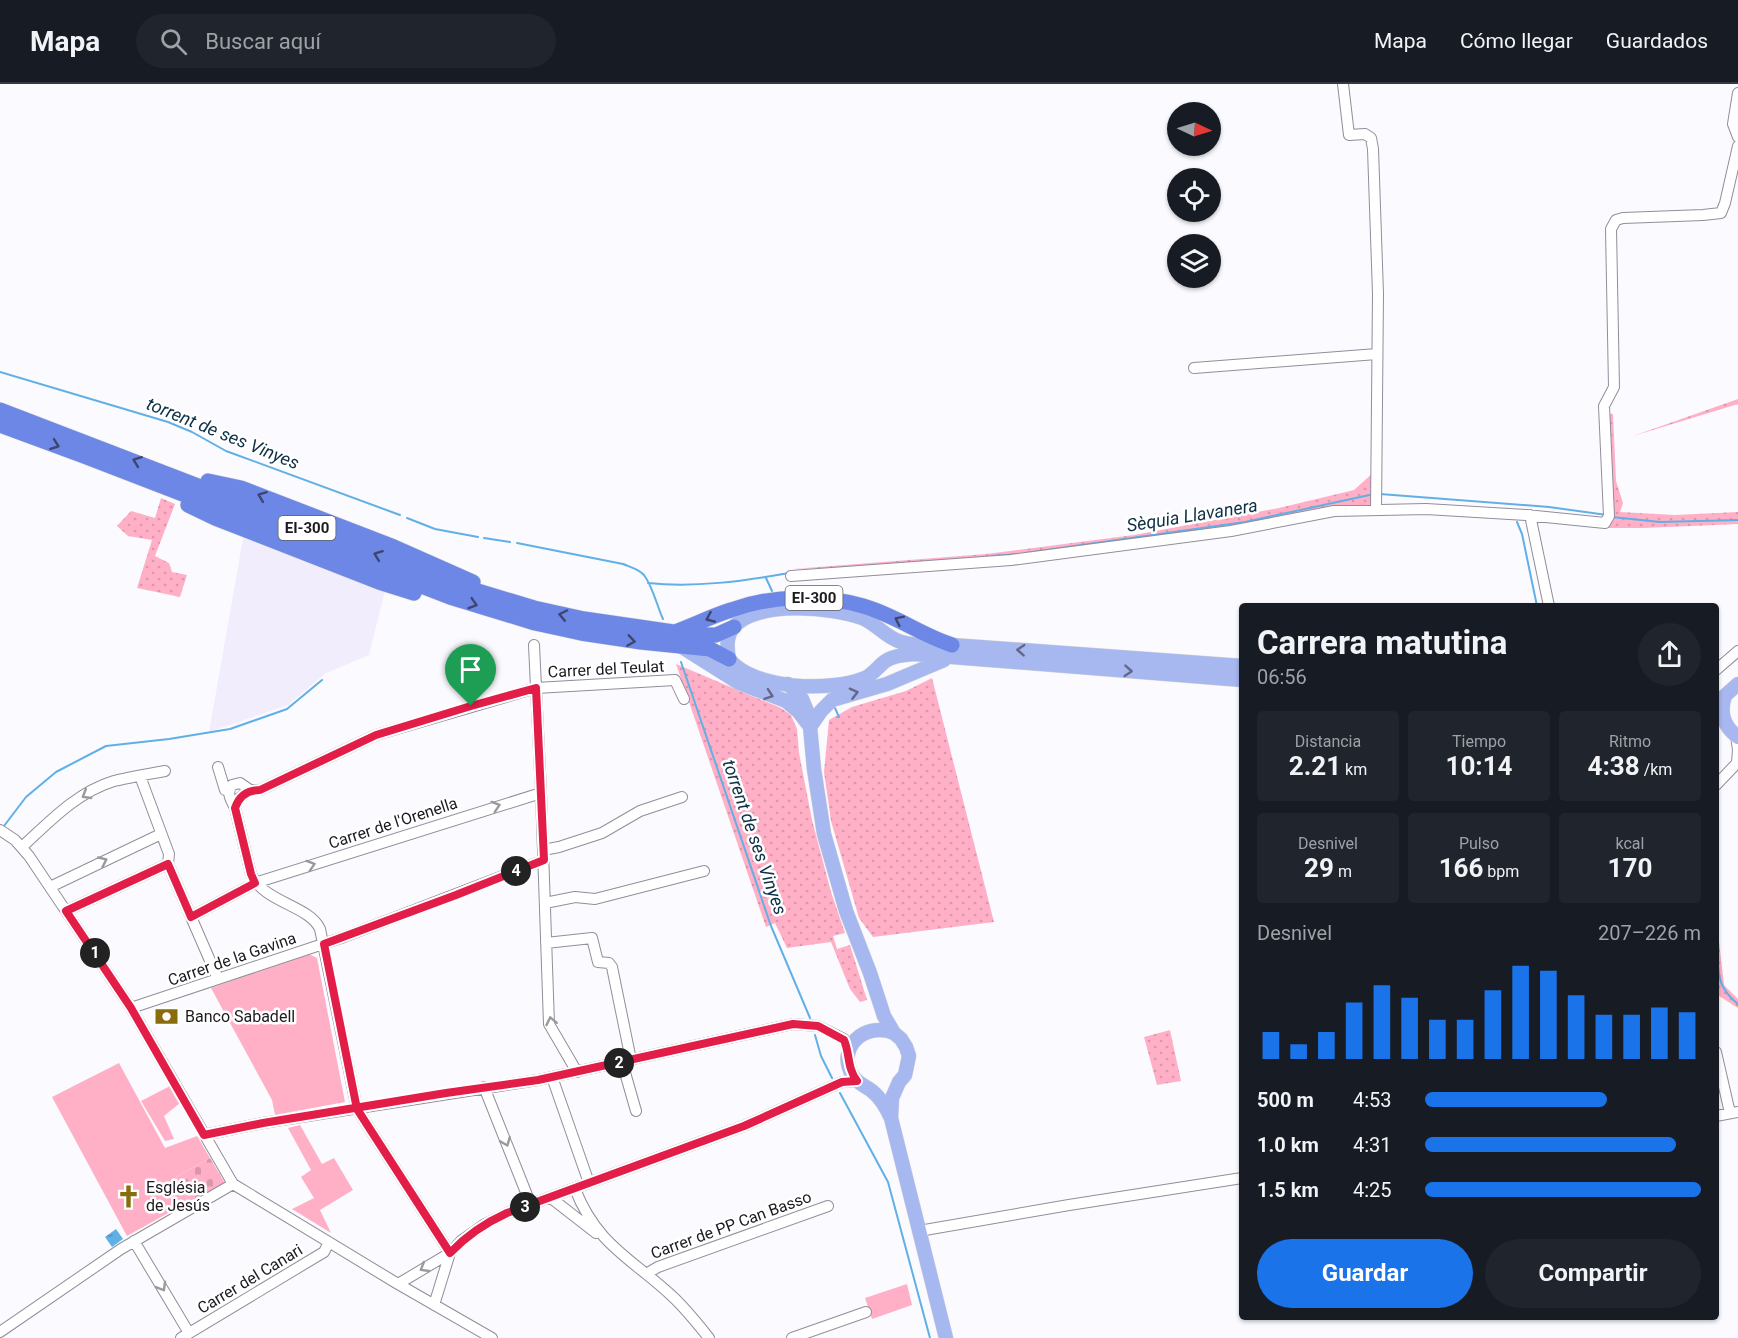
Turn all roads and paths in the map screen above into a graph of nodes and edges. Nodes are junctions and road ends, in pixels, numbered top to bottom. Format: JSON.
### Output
{"nodes":[{"id":1,"x":1343,"y":84,"type":"edge"},
{"id":2,"x":1738,"y":93,"type":"edge"},
{"id":3,"x":1738,"y":137,"type":"edge"},
{"id":4,"x":1738,"y":146,"type":"edge"},
{"id":5,"x":1377,"y":354,"type":"junction"},
{"id":6,"x":1194,"y":368,"type":"dead end"},
{"id":7,"x":0,"y":410,"type":"edge"},
{"id":8,"x":0,"y":425,"type":"edge"},
{"id":9,"x":1376,"y":510,"type":"junction"},
{"id":10,"x":1530,"y":515,"type":"junction"},
{"id":11,"x":791,"y":576,"type":"dead end"},
{"id":12,"x":1548,"y":603,"type":"edge"},
{"id":13,"x":734,"y":627,"type":"junction"},
{"id":14,"x":673,"y":632,"type":"junction"},
{"id":15,"x":883,"y":633,"type":"junction"},
{"id":16,"x":534,"y":645,"type":"dead end"},
{"id":17,"x":682,"y":647,"type":"junction"},
{"id":18,"x":952,"y":651,"type":"junction"},
{"id":19,"x":1738,"y":651,"type":"edge"},
{"id":20,"x":729,"y":659,"type":"junction"},
{"id":21,"x":883,"y":663,"type":"junction"},
{"id":22,"x":1239,"y":666,"type":"edge"},
{"id":23,"x":1719,"y":667,"type":"edge"},
{"id":24,"x":1239,"y":680,"type":"edge"},
{"id":25,"x":788,"y":684,"type":"junction"},
{"id":26,"x":1738,"y":684,"type":"edge"},
{"id":27,"x":834,"y":685,"type":"junction"},
{"id":28,"x":536,"y":688,"type":"junction"},
{"id":29,"x":684,"y":699,"type":"dead end"},
{"id":30,"x":1721,"y":699,"type":"edge"},
{"id":31,"x":810,"y":727,"type":"junction"},
{"id":32,"x":1729,"y":731,"type":"edge"},
{"id":33,"x":1738,"y":762,"type":"edge"},
{"id":34,"x":218,"y":767,"type":"dead end"},
{"id":35,"x":165,"y":771,"type":"dead end"},
{"id":36,"x":140,"y":776,"type":"junction"},
{"id":37,"x":1719,"y":782,"type":"edge"},
{"id":38,"x":250,"y":790,"type":"junction"},
{"id":39,"x":229,"y":791,"type":"junction"},
{"id":40,"x":541,"y":793,"type":"junction"},
{"id":41,"x":682,"y":797,"type":"dead end"},
{"id":42,"x":235,"y":808,"type":"junction"},
{"id":43,"x":0,"y":830,"type":"edge"},
{"id":44,"x":161,"y":834,"type":"junction"},
{"id":45,"x":22,"y":847,"type":"junction"},
{"id":46,"x":544,"y":855,"type":"junction"},
{"id":47,"x":168,"y":864,"type":"junction"},
{"id":48,"x":704,"y":871,"type":"dead end"},
{"id":49,"x":255,"y":883,"type":"junction"},
{"id":50,"x":50,"y":887,"type":"junction"},
{"id":51,"x":545,"y":903,"type":"junction"},
{"id":52,"x":66,"y":911,"type":"junction"},
{"id":53,"x":191,"y":917,"type":"junction"},
{"id":54,"x":546,"y":943,"type":"junction"},
{"id":55,"x":324,"y":944,"type":"junction"},
{"id":56,"x":218,"y":979,"type":"junction"},
{"id":57,"x":879,"y":1005,"type":"junction"},
{"id":58,"x":131,"y":1008,"type":"junction"},
{"id":59,"x":864,"y":1033,"type":"junction"},
{"id":60,"x":894,"y":1033,"type":"junction"},
{"id":61,"x":847,"y":1053,"type":"junction"},
{"id":62,"x":627,"y":1061,"type":"junction"},
{"id":63,"x":1719,"y":1062,"type":"edge"},
{"id":64,"x":577,"y":1072,"type":"junction"},
{"id":65,"x":552,"y":1077,"type":"junction"},
{"id":66,"x":857,"y":1081,"type":"junction"},
{"id":67,"x":842,"y":1082,"type":"junction"},
{"id":68,"x":899,"y":1082,"type":"junction"},
{"id":69,"x":484,"y":1087,"type":"junction"},
{"id":70,"x":870,"y":1089,"type":"junction"},
{"id":71,"x":357,"y":1109,"type":"junction"},
{"id":72,"x":636,"y":1112,"type":"dead end"},
{"id":73,"x":1734,"y":1113,"type":"edge"},
{"id":74,"x":1719,"y":1116,"type":"edge"},
{"id":75,"x":891,"y":1118,"type":"junction"},
{"id":76,"x":204,"y":1135,"type":"junction"},
{"id":77,"x":1239,"y":1178,"type":"edge"},
{"id":78,"x":589,"y":1183,"type":"junction"},
{"id":79,"x":233,"y":1184,"type":"junction"},
{"id":80,"x":575,"y":1189,"type":"junction"},
{"id":81,"x":551,"y":1198,"type":"junction"},
{"id":82,"x":531,"y":1205,"type":"junction"},
{"id":83,"x":828,"y":1206,"type":"dead end"},
{"id":84,"x":919,"y":1231,"type":"junction"},
{"id":85,"x":604,"y":1239,"type":"junction"},
{"id":86,"x":134,"y":1241,"type":"junction"},
{"id":87,"x":329,"y":1242,"type":"junction"},
{"id":88,"x":450,"y":1253,"type":"junction"},
{"id":89,"x":646,"y":1274,"type":"junction"},
{"id":90,"x":398,"y":1284,"type":"junction"},
{"id":91,"x":434,"y":1305,"type":"junction"},
{"id":92,"x":866,"y":1312,"type":"dead end"},
{"id":93,"x":0,"y":1332,"type":"edge"},
{"id":94,"x":185,"y":1336,"type":"edge"},
{"id":95,"x":492,"y":1338,"type":"edge"},
{"id":96,"x":709,"y":1338,"type":"edge"},
{"id":97,"x":792,"y":1338,"type":"edge"},
{"id":98,"x":946,"y":1338,"type":"edge"}],
"edges":[{"from":1,"to":5,"type":"street"},
{"from":2,"to":3,"type":"street"},
{"from":4,"to":10,"type":"street"},
{"from":5,"to":6,"type":"street"},
{"from":5,"to":9,"type":"street"},
{"from":14,"to":7,"type":"highway","number":"EI-300","one_way":true},
{"from":8,"to":17,"type":"highway","number":"EI-300","one_way":true},
{"from":9,"to":10,"type":"street"},
{"from":9,"to":11,"type":"street"},
{"from":10,"to":12,"type":"street"},
{"from":13,"to":14,"type":"highway","number":"EI-300"},
{"from":13,"to":15,"type":"main road","number":"EI-300"},
{"from":13,"to":20,"type":"main road"},
{"from":18,"to":14,"type":"highway","number":"EI-300","one_way":true},
{"from":15,"to":18,"type":"main road","number":"EI-300"},
{"from":15,"to":21,"type":"main road"},
{"from":16,"to":28,"type":"street"},
{"from":17,"to":20,"type":"highway","number":"EI-300"},
{"from":17,"to":31,"type":"main road","one_way":true},
{"from":18,"to":21,"type":"main road","number":"EI-300"},
{"from":22,"to":18,"type":"main road","number":"EI-300","one_way":true},
{"from":18,"to":24,"type":"main road","number":"EI-300","one_way":true},
{"from":31,"to":18,"type":"main road","one_way":true},
{"from":19,"to":23,"type":"street"},
{"from":20,"to":25,"type":"main road","number":"EI-300"},
{"from":21,"to":27,"type":"main road","number":"EI-300"},
{"from":25,"to":27,"type":"main road","number":"EI-300"},
{"from":25,"to":31,"type":"main road"},
{"from":26,"to":30,"type":"main road"},
{"from":27,"to":31,"type":"main road"},
{"from":28,"to":29,"type":"street","name":"Carrer del Teulat"},
{"from":28,"to":38,"type":"street","name":"Carrer del Teulat"},
{"from":28,"to":40,"type":"street"},
{"from":30,"to":32,"type":"main road"},
{"from":31,"to":57,"type":"main road"},
{"from":32,"to":33,"type":"street"},
{"from":33,"to":37,"type":"street"},
{"from":34,"to":39,"type":"street"},
{"from":35,"to":36,"type":"street"},
{"from":36,"to":44,"type":"street"},
{"from":36,"to":45,"type":"street","one_way":true},
{"from":38,"to":39,"type":"street","name":"Carrer del Teulat"},
{"from":38,"to":42,"type":"street"},
{"from":39,"to":42,"type":"street"},
{"from":40,"to":46,"type":"street"},
{"from":49,"to":40,"type":"street","name":"Carrer de l'Orenella","one_way":true},
{"from":41,"to":46,"type":"street","name":"Carrer de la Gavina"},
{"from":42,"to":49,"type":"street"},
{"from":43,"to":45,"type":"street"},
{"from":44,"to":47,"type":"street"},
{"from":50,"to":44,"type":"street","one_way":true},
{"from":45,"to":50,"type":"street"},
{"from":46,"to":51,"type":"street"},
{"from":46,"to":55,"type":"street","name":"Carrer de la Gavina"},
{"from":47,"to":52,"type":"street"},
{"from":47,"to":53,"type":"street"},
{"from":48,"to":51,"type":"street"},
{"from":49,"to":53,"type":"street","name":"Carrer de l'Orenella"},
{"from":49,"to":55,"type":"street"},
{"from":50,"to":52,"type":"street"},
{"from":51,"to":54,"type":"street"},
{"from":52,"to":58,"type":"street"},
{"from":53,"to":56,"type":"street"},
{"from":54,"to":62,"type":"street"},
{"from":64,"to":54,"type":"street","one_way":true},
{"from":55,"to":56,"type":"street","name":"Carrer de la Gavina"},
{"from":55,"to":71,"type":"street"},
{"from":56,"to":58,"type":"street","name":"Carrer de la Gavina"},
{"from":57,"to":59,"type":"main road"},
{"from":57,"to":60,"type":"main road"},
{"from":58,"to":76,"type":"street"},
{"from":59,"to":60,"type":"main road"},
{"from":59,"to":61,"type":"main road"},
{"from":60,"to":68,"type":"main road"},
{"from":61,"to":62,"type":"street"},
{"from":61,"to":66,"type":"main road"},
{"from":61,"to":67,"type":"street"},
{"from":62,"to":64,"type":"street"},
{"from":62,"to":72,"type":"street"},
{"from":63,"to":73,"type":"street"},
{"from":64,"to":65,"type":"street"},
{"from":65,"to":69,"type":"street"},
{"from":65,"to":78,"type":"street"},
{"from":66,"to":67,"type":"street"},
{"from":66,"to":70,"type":"main road"},
{"from":67,"to":78,"type":"street"},
{"from":68,"to":70,"type":"main road"},
{"from":68,"to":75,"type":"main road"},
{"from":69,"to":71,"type":"street"},
{"from":69,"to":82,"type":"street","one_way":true},
{"from":70,"to":75,"type":"main road"},
{"from":71,"to":76,"type":"street"},
{"from":71,"to":88,"type":"street"},
{"from":73,"to":74,"type":"street"},
{"from":75,"to":84,"type":"main road"},
{"from":76,"to":79,"type":"street"},
{"from":77,"to":84,"type":"street"},
{"from":78,"to":80,"type":"street"},
{"from":79,"to":86,"type":"street"},
{"from":79,"to":87,"type":"street"},
{"from":80,"to":81,"type":"street"},
{"from":80,"to":85,"type":"street"},
{"from":81,"to":82,"type":"street"},
{"from":81,"to":85,"type":"street"},
{"from":82,"to":88,"type":"street"},
{"from":83,"to":89,"type":"street","name":"Carrer de PP Can Basso"},
{"from":84,"to":98,"type":"main road"},
{"from":85,"to":89,"type":"street"},
{"from":86,"to":93,"type":"street"},
{"from":86,"to":94,"type":"street","one_way":true},
{"from":87,"to":90,"type":"street"},
{"from":87,"to":94,"type":"street","name":"Carrer del Canari"},
{"from":88,"to":90,"type":"street","one_way":true},
{"from":88,"to":91,"type":"street"},
{"from":89,"to":96,"type":"street"},
{"from":90,"to":91,"type":"street"},
{"from":91,"to":95,"type":"street"},
{"from":92,"to":97,"type":"street"}]}
